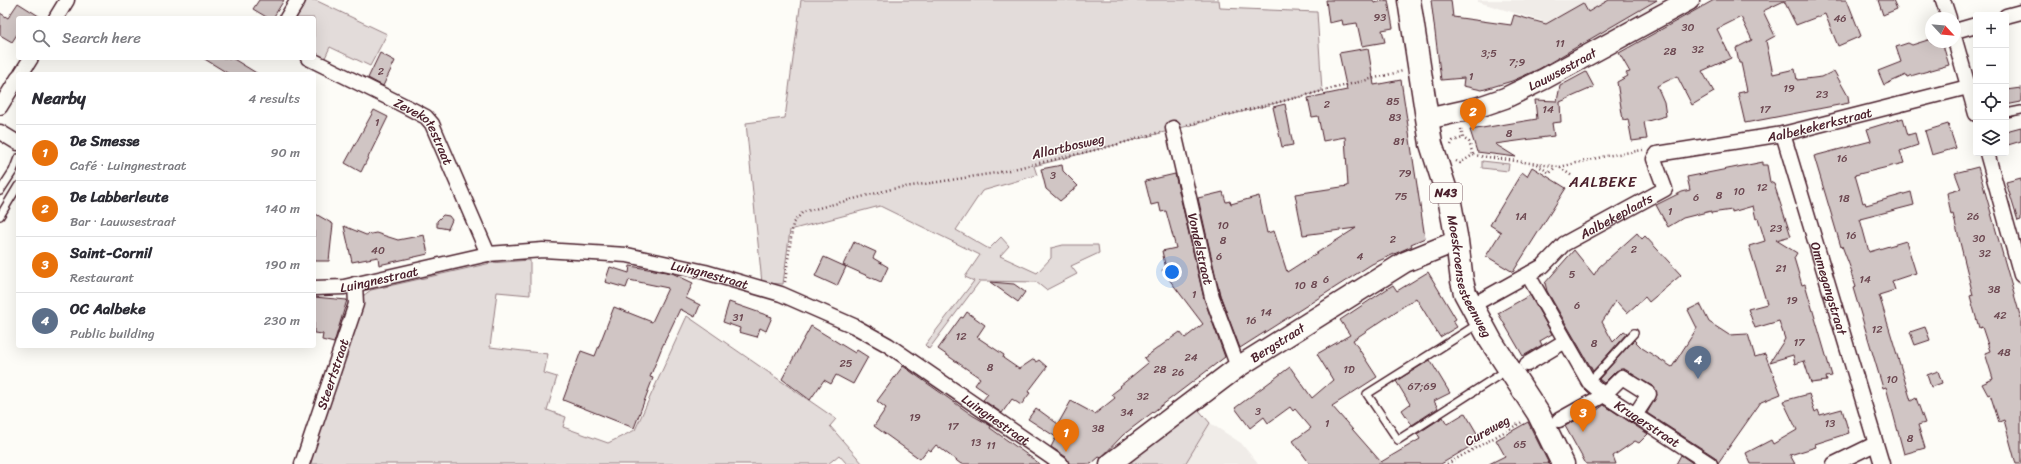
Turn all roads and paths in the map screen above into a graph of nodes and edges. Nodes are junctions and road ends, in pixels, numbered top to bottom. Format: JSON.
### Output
{"nodes":[{"id":1,"x":67,"y":0,"type":"edge"},
{"id":2,"x":298,"y":0,"type":"edge"},
{"id":3,"x":1409,"y":0,"type":"edge"},
{"id":4,"x":1689,"y":0,"type":"edge"},
{"id":5,"x":1943,"y":0,"type":"edge"},
{"id":6,"x":1947,"y":12,"type":"edge"},
{"id":7,"x":2021,"y":12,"type":"edge"},
{"id":8,"x":2009,"y":15,"type":"edge"},
{"id":9,"x":57,"y":16,"type":"edge"},
{"id":10,"x":288,"y":16,"type":"edge"},
{"id":11,"x":1973,"y":26,"type":"edge"},
{"id":12,"x":1961,"y":29,"type":"edge"},
{"id":13,"x":1957,"y":48,"type":"edge"},
{"id":14,"x":30,"y":60,"type":"edge"},
{"id":15,"x":312,"y":60,"type":"edge"},
{"id":16,"x":1419,"y":67,"type":"junction"},
{"id":17,"x":22,"y":72,"type":"edge"},
{"id":18,"x":16,"y":81,"type":"edge"},
{"id":19,"x":1968,"y":87,"type":"junction"},
{"id":20,"x":1973,"y":104,"type":"edge"},
{"id":21,"x":0,"y":107,"type":"edge"},
{"id":22,"x":2021,"y":110,"type":"edge"},
{"id":23,"x":2009,"y":112,"type":"edge"},
{"id":24,"x":1427,"y":119,"type":"junction"},
{"id":25,"x":1173,"y":128,"type":"junction"},
{"id":26,"x":0,"y":132,"type":"edge"},
{"id":27,"x":1784,"y":134,"type":"junction"},
{"id":28,"x":16,"y":142,"type":"edge"},
{"id":29,"x":1448,"y":149,"type":"dead end"},
{"id":30,"x":1663,"y":153,"type":"junction"},
{"id":31,"x":1473,"y":155,"type":"junction"},
{"id":32,"x":1988,"y":156,"type":"edge"},
{"id":33,"x":1452,"y":158,"type":"dead end"},
{"id":34,"x":16,"y":163,"type":"edge"},
{"id":35,"x":1536,"y":164,"type":"junction"},
{"id":36,"x":1555,"y":167,"type":"junction"},
{"id":37,"x":1559,"y":167,"type":"junction"},
{"id":38,"x":1572,"y":176,"type":"dead end"},
{"id":39,"x":16,"y":189,"type":"edge"},
{"id":40,"x":0,"y":191,"type":"edge"},
{"id":41,"x":0,"y":216,"type":"edge"},
{"id":42,"x":1457,"y":241,"type":"junction"},
{"id":43,"x":488,"y":254,"type":"junction"},
{"id":44,"x":1528,"y":275,"type":"junction"},
{"id":45,"x":2021,"y":275,"type":"edge"},
{"id":46,"x":354,"y":284,"type":"junction"},
{"id":47,"x":316,"y":288,"type":"edge"},
{"id":48,"x":781,"y":294,"type":"junction"},
{"id":49,"x":1475,"y":314,"type":"junction"},
{"id":50,"x":1634,"y":333,"type":"dead end"},
{"id":51,"x":1562,"y":343,"type":"dead end"},
{"id":52,"x":1518,"y":366,"type":"junction"},
{"id":53,"x":1238,"y":367,"type":"junction"},
{"id":54,"x":1588,"y":385,"type":"junction"},
{"id":55,"x":1604,"y":395,"type":"junction"},
{"id":56,"x":1571,"y":409,"type":"dead end"},
{"id":57,"x":1553,"y":418,"type":"junction"},
{"id":58,"x":1875,"y":444,"type":"junction"},
{"id":59,"x":302,"y":464,"type":"edge"},
{"id":60,"x":1061,"y":464,"type":"edge"},
{"id":61,"x":1110,"y":464,"type":"edge"},
{"id":62,"x":1447,"y":464,"type":"edge"},
{"id":63,"x":1563,"y":464,"type":"edge"},
{"id":64,"x":1710,"y":464,"type":"edge"},
{"id":65,"x":1834,"y":464,"type":"edge"},
{"id":66,"x":1882,"y":464,"type":"edge"}],
"edges":[{"from":1,"to":9,"type":"street"},
{"from":2,"to":10,"type":"street"},
{"from":3,"to":16,"type":"main road","name":"Moeskroensesteenweg","number":"N43"},
{"from":4,"to":24,"type":"street","name":"Lauwsestraat"},
{"from":5,"to":6,"type":"street"},
{"from":7,"to":8,"type":"street"},
{"from":11,"to":12,"type":"street"},
{"from":13,"to":19,"type":"street"},
{"from":14,"to":17,"type":"street"},
{"from":15,"to":43,"type":"street","name":"Zevekotestraat"},
{"from":16,"to":24,"type":"main road","name":"Moeskroensesteenweg","number":"N43"},
{"from":16,"to":25,"type":"path","name":"Allartbosweg"},
{"from":18,"to":21,"type":"street"},
{"from":19,"to":20,"type":"street"},
{"from":19,"to":27,"type":"street","name":"Aalbekekerkstraat"},
{"from":22,"to":23,"type":"lane"},
{"from":24,"to":42,"type":"main road","name":"Moeskroensesteenweg","number":"N43"},
{"from":25,"to":48,"type":"path","name":"Allartbosweg"},
{"from":25,"to":53,"type":"street","name":"Vondelstraat"},
{"from":26,"to":28,"type":"street"},
{"from":27,"to":30,"type":"street","name":"Aalbekekerkstraat"},
{"from":27,"to":58,"type":"street","name":"Ommegangstraat"},
{"from":29,"to":31,"type":"path"},
{"from":30,"to":37,"type":"path"},
{"from":30,"to":44,"type":"street","name":"Aalbekeplaats"},
{"from":31,"to":33,"type":"path"},
{"from":31,"to":35,"type":"path"},
{"from":32,"to":45,"type":"street"},
{"from":34,"to":40,"type":"lane"},
{"from":35,"to":36,"type":"path"},
{"from":35,"to":36,"type":"path"},
{"from":36,"to":37,"type":"path"},
{"from":37,"to":38,"type":"path"},
{"from":39,"to":41,"type":"lane"},
{"from":42,"to":49,"type":"main road","name":"Moeskroensesteenweg","number":"N43"},
{"from":42,"to":53,"type":"street","name":"Bergstraat"},
{"from":43,"to":46,"type":"street","name":"Luingnestraat"},
{"from":43,"to":48,"type":"street","name":"Luingnestraat"},
{"from":44,"to":49,"type":"street","name":"Aalbekeplaats"},
{"from":44,"to":54,"type":"street"},
{"from":46,"to":47,"type":"street","name":"Luingnestraat"},
{"from":46,"to":59,"type":"street","name":"Steertstraat"},
{"from":48,"to":60,"type":"street","name":"Luingnestraat"},
{"from":49,"to":52,"type":"main road","name":"Moeskroensesteenweg","number":"N43"},
{"from":49,"to":52,"type":"lane"},
{"from":50,"to":54,"type":"lane"},
{"from":51,"to":52,"type":"street"},
{"from":52,"to":57,"type":"main road","name":"Moeskroensesteenweg","number":"N43"},
{"from":53,"to":61,"type":"street","name":"Bergstraat"},
{"from":54,"to":55,"type":"street"},
{"from":54,"to":56,"type":"street"},
{"from":55,"to":57,"type":"street"},
{"from":55,"to":64,"type":"street","name":"Krugerstraat"},
{"from":57,"to":62,"type":"path","name":"Cureweg"},
{"from":57,"to":63,"type":"main road","name":"Moeskroensesteenweg","number":"N43"},
{"from":58,"to":65,"type":"street"},
{"from":58,"to":66,"type":"street","name":"Ommegangstraat"}]}
